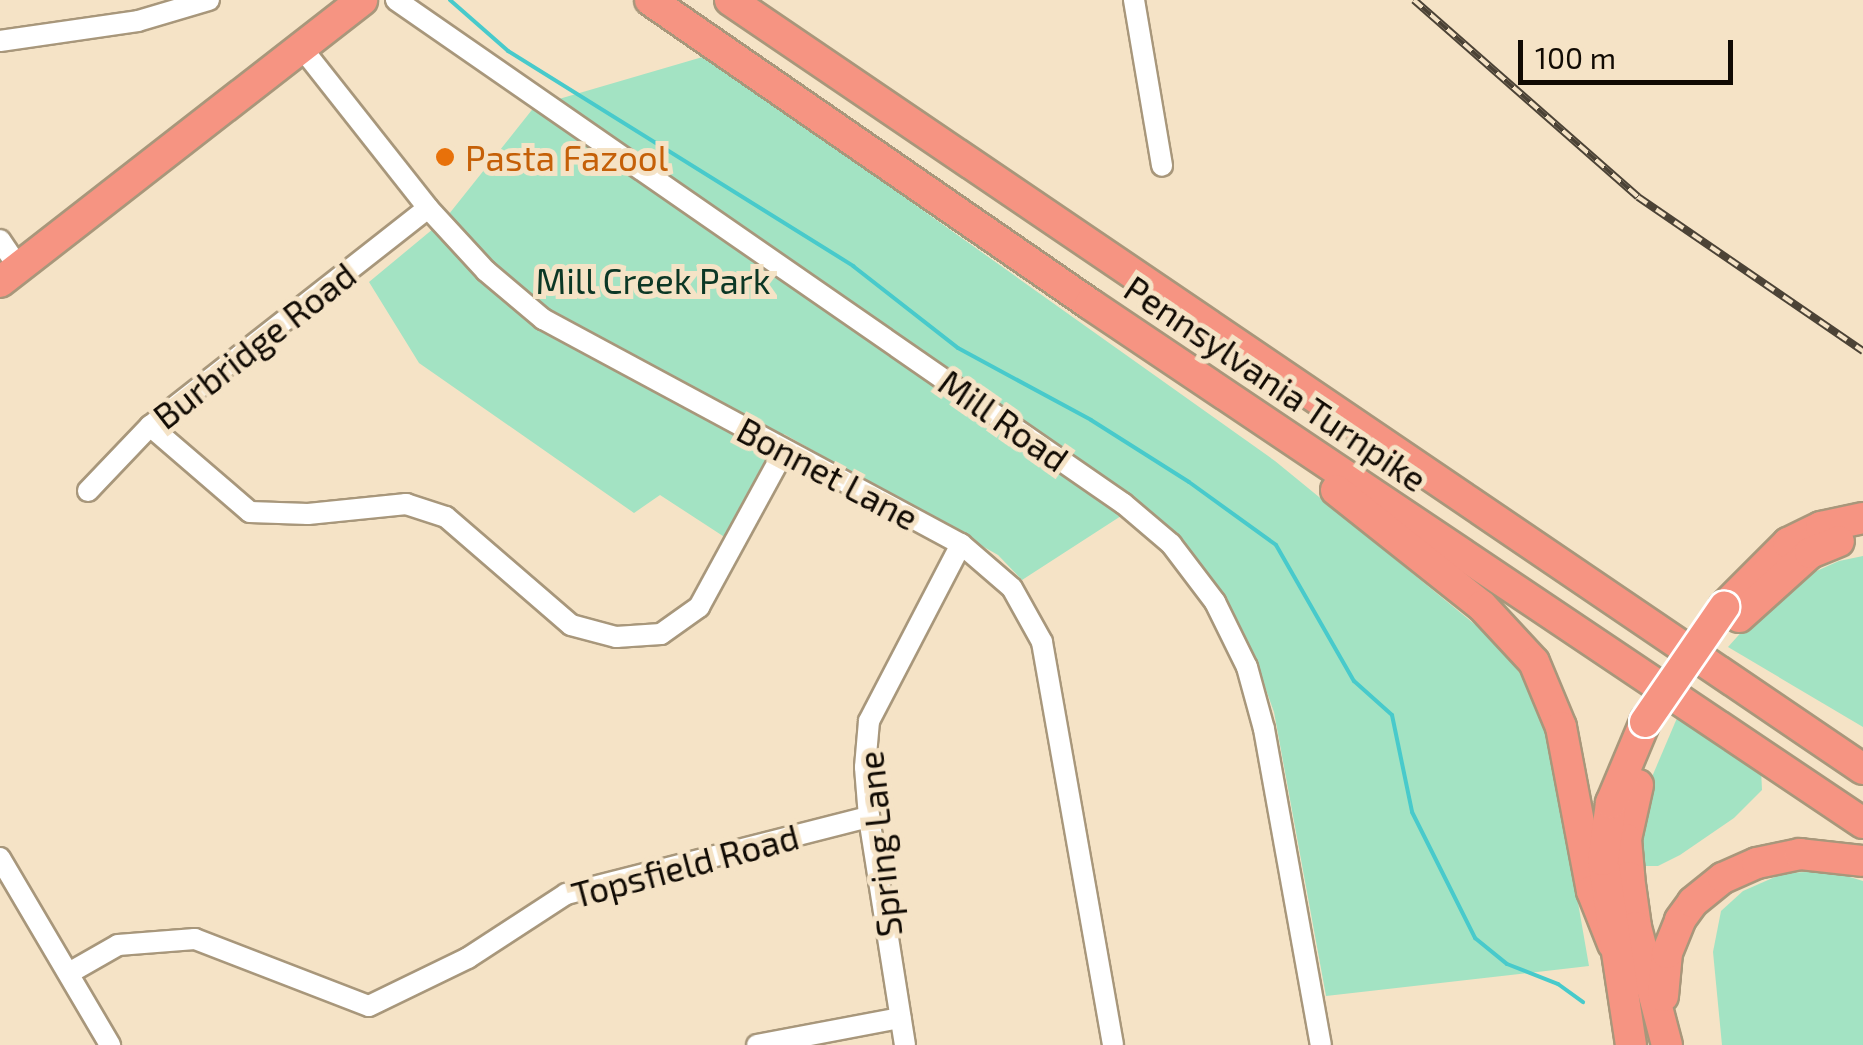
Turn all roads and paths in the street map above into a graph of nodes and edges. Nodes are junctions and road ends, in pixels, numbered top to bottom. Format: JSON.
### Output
{"nodes":[{"id":1,"x":209,"y":0,"type":"edge"},
{"id":2,"x":362,"y":0,"type":"edge"},
{"id":3,"x":396,"y":0,"type":"edge"},
{"id":4,"x":650,"y":0,"type":"edge"},
{"id":5,"x":730,"y":0,"type":"edge"},
{"id":6,"x":1134,"y":0,"type":"edge"},
{"id":7,"x":0,"y":41,"type":"edge"},
{"id":8,"x":302,"y":47,"type":"junction"},
{"id":9,"x":1162,"y":166,"type":"dead end"},
{"id":10,"x":428,"y":208,"type":"junction"},
{"id":11,"x":0,"y":240,"type":"edge"},
{"id":12,"x":9,"y":274,"type":"edge"},
{"id":13,"x":1090,"y":304,"type":"junction"},
{"id":14,"x":150,"y":426,"type":"junction"},
{"id":15,"x":784,"y":451,"type":"junction"},
{"id":16,"x":88,"y":491,"type":"dead end"},
{"id":17,"x":1863,"y":518,"type":"edge"},
{"id":18,"x":1863,"y":534,"type":"edge"},
{"id":19,"x":961,"y":544,"type":"junction"},
{"id":20,"x":1731,"y":612,"type":"junction"},
{"id":21,"x":1667,"y":636,"type":"junction"},
{"id":22,"x":1653,"y":727,"type":"junction"},
{"id":23,"x":1863,"y":742,"type":"edge"},
{"id":24,"x":1863,"y":769,"type":"edge"},
{"id":25,"x":869,"y":818,"type":"junction"},
{"id":26,"x":1863,"y":823,"type":"edge"},
{"id":27,"x":0,"y":858,"type":"edge"},
{"id":28,"x":1863,"y":862,"type":"edge"},
{"id":29,"x":1613,"y":944,"type":"junction"},
{"id":30,"x":69,"y":973,"type":"junction"},
{"id":31,"x":900,"y":1018,"type":"junction"},
{"id":32,"x":1665,"y":1037,"type":"edge"},
{"id":33,"x":110,"y":1045,"type":"edge"},
{"id":34,"x":756,"y":1045,"type":"edge"},
{"id":35,"x":905,"y":1045,"type":"edge"},
{"id":36,"x":1113,"y":1045,"type":"edge"},
{"id":37,"x":1321,"y":1045,"type":"edge"},
{"id":38,"x":1631,"y":1045,"type":"edge"}],
"edges":[{"from":1,"to":7,"type":"street"},
{"from":2,"to":8,"type":"highway"},
{"from":3,"to":37,"type":"street","name":"Mill Road"},
{"from":4,"to":13,"type":"highway","name":"Pennsylvania Turnpike"},
{"from":5,"to":21,"type":"highway","name":"Pennsylvania Turnpike"},
{"from":6,"to":9,"type":"street"},
{"from":8,"to":10,"type":"street","name":"Bonnet Lane"},
{"from":8,"to":12,"type":"highway"},
{"from":10,"to":14,"type":"street","name":"Burbridge Road"},
{"from":10,"to":15,"type":"street","name":"Bonnet Lane"},
{"from":11,"to":12,"type":"street"},
{"from":13,"to":26,"type":"highway","name":"Pennsylvania Turnpike"},
{"from":13,"to":29,"type":"highway"},
{"from":14,"to":15,"type":"street"},
{"from":14,"to":16,"type":"street","name":"Burbridge Road"},
{"from":15,"to":19,"type":"street","name":"Bonnet Lane"},
{"from":17,"to":20,"type":"highway"},
{"from":18,"to":20,"type":"highway"},
{"from":19,"to":25,"type":"street","name":"Spring Lane"},
{"from":19,"to":36,"type":"street","name":"Bonnet Lane"},
{"from":20,"to":22,"type":"highway","bridge":true},
{"from":21,"to":23,"type":"highway"},
{"from":21,"to":24,"type":"highway","name":"Pennsylvania Turnpike"},
{"from":22,"to":29,"type":"highway"},
{"from":22,"to":32,"type":"highway"},
{"from":25,"to":30,"type":"street","name":"Topsfield Road"},
{"from":25,"to":31,"type":"street","name":"Spring Lane"},
{"from":27,"to":30,"type":"street"},
{"from":28,"to":32,"type":"highway"},
{"from":29,"to":38,"type":"highway"},
{"from":30,"to":33,"type":"street"},
{"from":31,"to":34,"type":"street"},
{"from":31,"to":35,"type":"street","name":"Spring Lane"}]}
